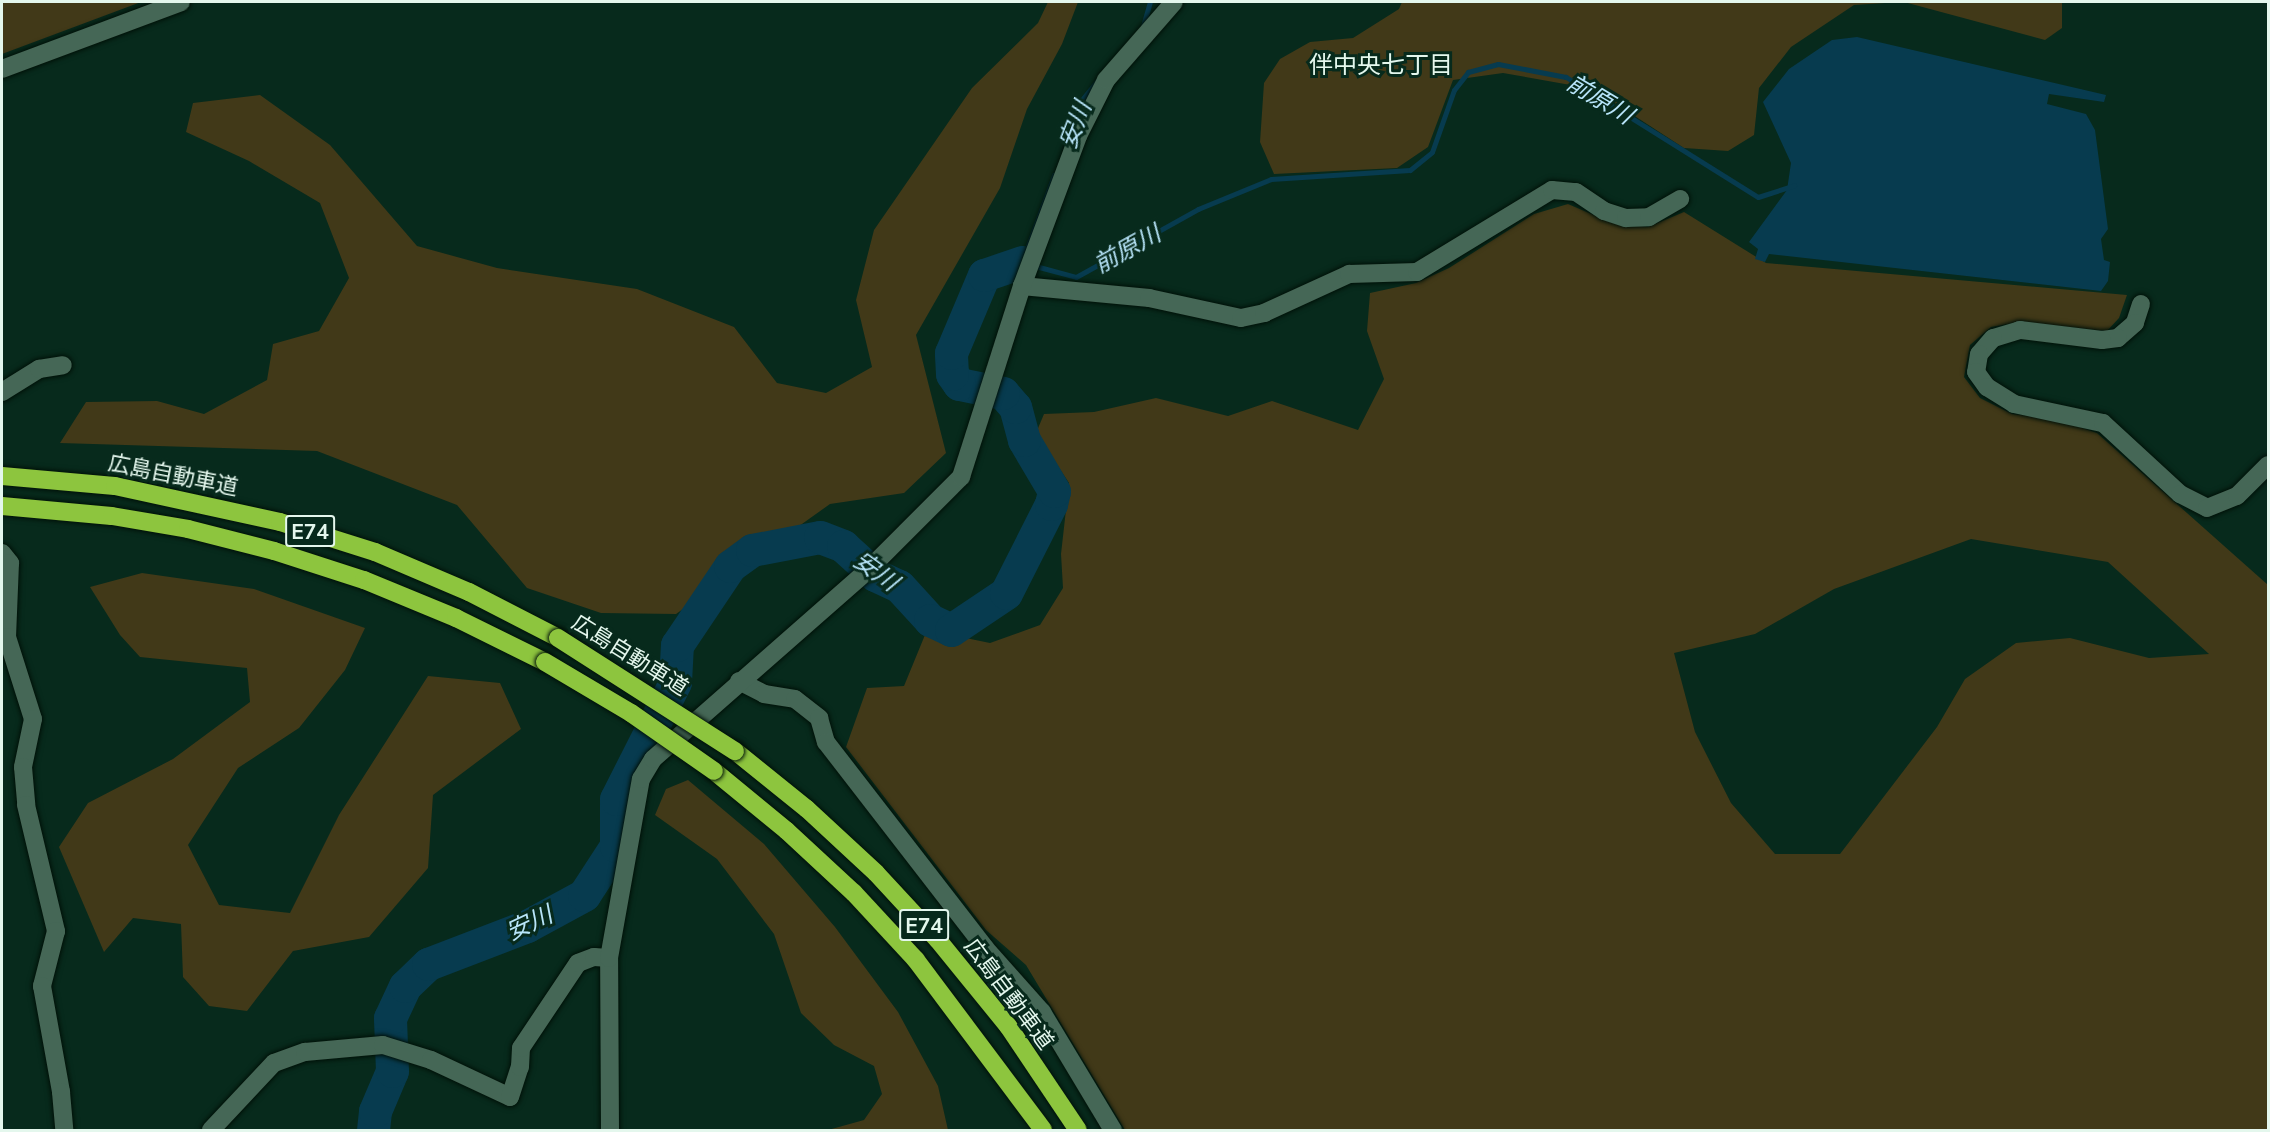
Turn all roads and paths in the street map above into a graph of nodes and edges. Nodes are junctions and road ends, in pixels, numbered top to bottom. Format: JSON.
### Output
{"nodes":[{"id":1,"x":182,"y":2,"type":"edge"},
{"id":2,"x":1174,"y":2,"type":"edge"},
{"id":3,"x":2,"y":69,"type":"edge"},
{"id":4,"x":1680,"y":199,"type":"dead end"},
{"id":5,"x":1022,"y":286,"type":"junction"},
{"id":6,"x":2141,"y":304,"type":"dead end"},
{"id":7,"x":63,"y":365,"type":"dead end"},
{"id":8,"x":2,"y":392,"type":"edge"},
{"id":9,"x":2268,"y":465,"type":"edge"},
{"id":10,"x":2,"y":476,"type":"edge"},
{"id":11,"x":2,"y":506,"type":"edge"},
{"id":12,"x":2,"y":553,"type":"edge"},
{"id":13,"x":739,"y":681,"type":"junction"},
{"id":14,"x":609,"y":958,"type":"junction"},
{"id":15,"x":64,"y":1131,"type":"edge"},
{"id":16,"x":211,"y":1131,"type":"edge"},
{"id":17,"x":610,"y":1131,"type":"edge"},
{"id":18,"x":1043,"y":1131,"type":"edge"},
{"id":19,"x":1078,"y":1131,"type":"edge"},
{"id":20,"x":1113,"y":1131,"type":"edge"}],
"edges":[{"from":1,"to":3,"type":"street"},
{"from":2,"to":5,"type":"street"},
{"from":4,"to":5,"type":"street"},
{"from":5,"to":13,"type":"street"},
{"from":6,"to":9,"type":"street"},
{"from":7,"to":8,"type":"street"},
{"from":10,"to":19,"type":"highway","name":"広島自動車道","number":"E74","bridge":true},
{"from":11,"to":18,"type":"highway","number":"E74","bridge":true},
{"from":12,"to":15,"type":"street"},
{"from":13,"to":14,"type":"street"},
{"from":13,"to":20,"type":"street"},
{"from":14,"to":16,"type":"street"},
{"from":14,"to":17,"type":"street"}]}
